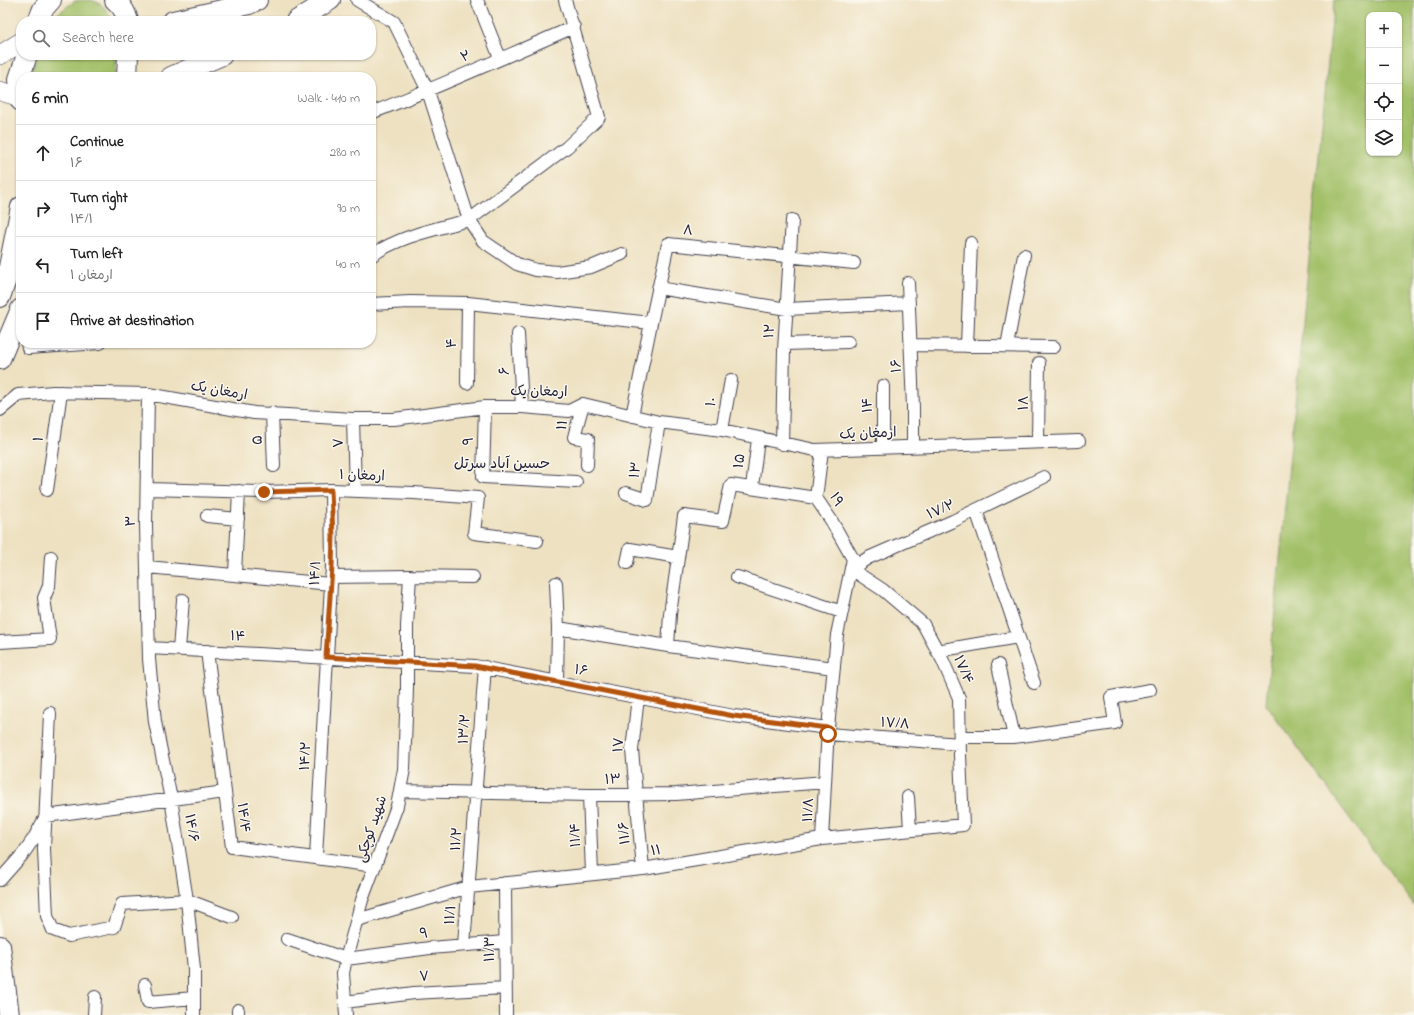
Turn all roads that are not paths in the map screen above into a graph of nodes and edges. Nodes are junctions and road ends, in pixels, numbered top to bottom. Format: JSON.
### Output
{"nodes":[{"id":1,"x":51,"y":0,"type":"edge"},
{"id":2,"x":115,"y":0,"type":"edge"},
{"id":3,"x":257,"y":0,"type":"edge"},
{"id":4,"x":330,"y":0,"type":"edge"},
{"id":5,"x":357,"y":0,"type":"edge"},
{"id":6,"x":477,"y":0,"type":"edge"},
{"id":7,"x":565,"y":0,"type":"edge"},
{"id":8,"x":40,"y":16,"type":"edge"},
{"id":9,"x":126,"y":16,"type":"edge"},
{"id":10,"x":195,"y":16,"type":"edge"},
{"id":11,"x":304,"y":16,"type":"edge"},
{"id":12,"x":574,"y":28,"type":"junction"},
{"id":13,"x":16,"y":45,"type":"edge"},
{"id":14,"x":0,"y":55,"type":"edge"},
{"id":15,"x":500,"y":58,"type":"junction"},
{"id":16,"x":25,"y":60,"type":"edge"},
{"id":17,"x":128,"y":60,"type":"edge"},
{"id":18,"x":210,"y":60,"type":"edge"},
{"id":19,"x":21,"y":72,"type":"edge"},
{"id":20,"x":127,"y":72,"type":"edge"},
{"id":21,"x":183,"y":72,"type":"edge"},
{"id":22,"x":428,"y":91,"type":"junction"},
{"id":23,"x":0,"y":92,"type":"edge"},
{"id":24,"x":16,"y":98,"type":"edge"},
{"id":25,"x":376,"y":111,"type":"edge"},
{"id":26,"x":469,"y":220,"type":"junction"},
{"id":27,"x":792,"y":220,"type":"dead end"},
{"id":28,"x":16,"y":232,"type":"edge"},
{"id":29,"x":971,"y":243,"type":"dead end"},
{"id":30,"x":376,"y":252,"type":"edge"},
{"id":31,"x":622,"y":254,"type":"dead end"},
{"id":32,"x":1024,"y":255,"type":"dead end"},
{"id":33,"x":790,"y":256,"type":"junction"},
{"id":34,"x":854,"y":263,"type":"dead end"},
{"id":35,"x":908,"y":283,"type":"dead end"},
{"id":36,"x":658,"y":288,"type":"junction"},
{"id":37,"x":0,"y":297,"type":"edge"},
{"id":38,"x":468,"y":303,"type":"junction"},
{"id":39,"x":909,"y":303,"type":"junction"},
{"id":40,"x":376,"y":304,"type":"edge"},
{"id":41,"x":787,"y":309,"type":"junction"},
{"id":42,"x":16,"y":322,"type":"edge"},
{"id":43,"x":651,"y":323,"type":"junction"},
{"id":44,"x":518,"y":334,"type":"dead end"},
{"id":45,"x":848,"y":342,"type":"dead end"},
{"id":46,"x":784,"y":344,"type":"junction"},
{"id":47,"x":911,"y":345,"type":"junction"},
{"id":48,"x":967,"y":346,"type":"junction"},
{"id":49,"x":1007,"y":346,"type":"junction"},
{"id":50,"x":1054,"y":347,"type":"dead end"},
{"id":51,"x":0,"y":358,"type":"edge"},
{"id":52,"x":1038,"y":363,"type":"dead end"},
{"id":53,"x":731,"y":380,"type":"dead end"},
{"id":54,"x":467,"y":383,"type":"dead end"},
{"id":55,"x":882,"y":386,"type":"dead end"},
{"id":56,"x":61,"y":392,"type":"junction"},
{"id":57,"x":148,"y":394,"type":"junction"},
{"id":58,"x":583,"y":404,"type":"junction"},
{"id":59,"x":485,"y":407,"type":"junction"},
{"id":60,"x":522,"y":407,"type":"junction"},
{"id":61,"x":0,"y":410,"type":"edge"},
{"id":62,"x":272,"y":414,"type":"junction"},
{"id":63,"x":632,"y":416,"type":"junction"},
{"id":64,"x":353,"y":419,"type":"junction"},
{"id":65,"x":659,"y":422,"type":"junction"},
{"id":66,"x":722,"y":430,"type":"junction"},
{"id":67,"x":758,"y":438,"type":"junction"},
{"id":68,"x":1079,"y":441,"type":"dead end"},
{"id":69,"x":1038,"y":442,"type":"junction"},
{"id":70,"x":782,"y":444,"type":"junction"},
{"id":71,"x":913,"y":447,"type":"junction"},
{"id":72,"x":883,"y":448,"type":"junction"},
{"id":73,"x":822,"y":450,"type":"junction"},
{"id":74,"x":587,"y":465,"type":"dead end"},
{"id":75,"x":274,"y":466,"type":"dead end"},
{"id":76,"x":1044,"y":477,"type":"dead end"},
{"id":77,"x":576,"y":482,"type":"dead end"},
{"id":78,"x":752,"y":487,"type":"junction"},
{"id":79,"x":146,"y":489,"type":"junction"},
{"id":80,"x":47,"y":490,"type":"dead end"},
{"id":81,"x":331,"y":490,"type":"junction"},
{"id":82,"x":239,"y":491,"type":"junction"},
{"id":83,"x":355,"y":491,"type":"junction"},
{"id":84,"x":626,"y":493,"type":"dead end"},
{"id":85,"x":816,"y":498,"type":"junction"},
{"id":86,"x":976,"y":510,"type":"junction"},
{"id":87,"x":207,"y":516,"type":"dead end"},
{"id":88,"x":238,"y":519,"type":"junction"},
{"id":89,"x":537,"y":541,"type":"dead end"},
{"id":90,"x":51,"y":557,"type":"dead end"},
{"id":91,"x":678,"y":557,"type":"junction"},
{"id":92,"x":628,"y":563,"type":"dead end"},
{"id":93,"x":852,"y":564,"type":"junction"},
{"id":94,"x":147,"y":567,"type":"junction"},
{"id":95,"x":235,"y":574,"type":"junction"},
{"id":96,"x":410,"y":576,"type":"junction"},
{"id":97,"x":474,"y":577,"type":"dead end"},
{"id":98,"x":737,"y":577,"type":"dead end"},
{"id":99,"x":331,"y":581,"type":"junction"},
{"id":100,"x":556,"y":584,"type":"dead end"},
{"id":101,"x":183,"y":600,"type":"dead end"},
{"id":102,"x":842,"y":612,"type":"junction"},
{"id":103,"x":558,"y":628,"type":"junction"},
{"id":104,"x":1018,"y":636,"type":"junction"},
{"id":105,"x":0,"y":642,"type":"edge"},
{"id":106,"x":668,"y":646,"type":"junction"},
{"id":107,"x":149,"y":648,"type":"junction"},
{"id":108,"x":179,"y":649,"type":"junction"},
{"id":109,"x":207,"y":651,"type":"junction"},
{"id":110,"x":938,"y":651,"type":"junction"},
{"id":111,"x":326,"y":657,"type":"junction"},
{"id":112,"x":407,"y":661,"type":"junction"},
{"id":113,"x":998,"y":665,"type":"dead end"},
{"id":114,"x":485,"y":667,"type":"junction"},
{"id":115,"x":834,"y":668,"type":"junction"},
{"id":116,"x":557,"y":682,"type":"junction"},
{"id":117,"x":1034,"y":683,"type":"dead end"},
{"id":118,"x":1150,"y":690,"type":"dead end"},
{"id":119,"x":638,"y":697,"type":"junction"},
{"id":120,"x":50,"y":713,"type":"dead end"},
{"id":121,"x":828,"y":731,"type":"junction"},
{"id":122,"x":1014,"y":737,"type":"junction"},
{"id":123,"x":960,"y":740,"type":"junction"},
{"id":124,"x":825,"y":782,"type":"junction"},
{"id":125,"x":400,"y":791,"type":"junction"},
{"id":126,"x":225,"y":792,"type":"junction"},
{"id":127,"x":475,"y":793,"type":"junction"},
{"id":128,"x":636,"y":794,"type":"junction"},
{"id":129,"x":589,"y":795,"type":"junction"},
{"id":130,"x":908,"y":797,"type":"dead end"},
{"id":131,"x":171,"y":799,"type":"junction"},
{"id":132,"x":46,"y":816,"type":"junction"},
{"id":133,"x":963,"y":825,"type":"joint"},
{"id":134,"x":910,"y":830,"type":"junction"},
{"id":135,"x":822,"y":839,"type":"junction"},
{"id":136,"x":316,"y":857,"type":"junction"},
{"id":137,"x":375,"y":866,"type":"junction"},
{"id":138,"x":643,"y":868,"type":"junction"},
{"id":139,"x":592,"y":874,"type":"junction"},
{"id":140,"x":0,"y":880,"type":"edge"},
{"id":141,"x":505,"y":883,"type":"junction"},
{"id":142,"x":469,"y":887,"type":"junction"},
{"id":143,"x":187,"y":900,"type":"junction"},
{"id":144,"x":232,"y":916,"type":"dead end"},
{"id":145,"x":357,"y":920,"type":"junction"},
{"id":146,"x":287,"y":939,"type":"dead end"},
{"id":147,"x":505,"y":942,"type":"junction"},
{"id":148,"x":464,"y":945,"type":"junction"},
{"id":149,"x":0,"y":946,"type":"edge"},
{"id":150,"x":346,"y":959,"type":"junction"},
{"id":151,"x":145,"y":985,"type":"dead end"},
{"id":152,"x":505,"y":988,"type":"junction"},
{"id":153,"x":95,"y":997,"type":"dead end"},
{"id":154,"x":194,"y":998,"type":"junction"},
{"id":155,"x":345,"y":1002,"type":"junction"},
{"id":156,"x":9,"y":1015,"type":"edge"},
{"id":157,"x":94,"y":1015,"type":"edge"},
{"id":158,"x":194,"y":1015,"type":"edge"},
{"id":159,"x":346,"y":1015,"type":"edge"},
{"id":160,"x":506,"y":1015,"type":"edge"}],
"edges":[{"from":1,"to":8,"type":"highway"},
{"from":2,"to":9,"type":"highway"},
{"from":3,"to":10,"type":"highway"},
{"from":4,"to":11,"type":"highway"},
{"from":5,"to":22,"type":"street"},
{"from":6,"to":15,"type":"street"},
{"from":7,"to":12,"type":"street"},
{"from":12,"to":15,"type":"street","name":"۲"},
{"from":12,"to":26,"type":"street"},
{"from":13,"to":14,"type":"main road"},
{"from":15,"to":22,"type":"street","name":"۲"},
{"from":16,"to":19,"type":"highway"},
{"from":17,"to":20,"type":"highway"},
{"from":18,"to":21,"type":"highway"},
{"from":22,"to":25,"type":"street","name":"۲"},
{"from":22,"to":26,"type":"street"},
{"from":23,"to":24,"type":"main road"},
{"from":26,"to":30,"type":"street"},
{"from":26,"to":31,"type":"street"},
{"from":27,"to":33,"type":"street","name":"۱۲"},
{"from":28,"to":37,"type":"highway"},
{"from":29,"to":48,"type":"street"},
{"from":32,"to":49,"type":"street"},
{"from":33,"to":34,"type":"street","name":"۸"},
{"from":33,"to":36,"type":"street","name":"۸"},
{"from":33,"to":41,"type":"street","name":"۱۲"},
{"from":35,"to":39,"type":"street","name":"۱۶"},
{"from":36,"to":41,"type":"street"},
{"from":36,"to":43,"type":"street","name":"۸"},
{"from":38,"to":40,"type":"street"},
{"from":38,"to":43,"type":"street"},
{"from":38,"to":54,"type":"street","name":"۴"},
{"from":39,"to":41,"type":"street"},
{"from":39,"to":47,"type":"street","name":"۱۶"},
{"from":41,"to":46,"type":"street","name":"۱۲"},
{"from":42,"to":51,"type":"highway"},
{"from":43,"to":63,"type":"street","name":"۸"},
{"from":44,"to":60,"type":"street","name":"۶"},
{"from":45,"to":46,"type":"street"},
{"from":46,"to":70,"type":"street","name":"۱۲"},
{"from":47,"to":48,"type":"street"},
{"from":47,"to":71,"type":"street","name":"۱۶"},
{"from":48,"to":49,"type":"street"},
{"from":49,"to":50,"type":"street"},
{"from":52,"to":69,"type":"street","name":"۱۸"},
{"from":53,"to":66,"type":"street","name":"۱۰"},
{"from":55,"to":72,"type":"street","name":"۱۴"},
{"from":56,"to":57,"type":"street","name":"ارمغان یک"},
{"from":56,"to":61,"type":"street","name":"ارمغان یک"},
{"from":56,"to":80,"type":"street","name":"۱"},
{"from":57,"to":62,"type":"street","name":"ارمغان یک"},
{"from":57,"to":79,"type":"street","name":"۳"},
{"from":58,"to":60,"type":"street","name":"ارمغان یک"},
{"from":58,"to":63,"type":"street","name":"ارمغان یک"},
{"from":58,"to":74,"type":"street","name":"۱۱"},
{"from":59,"to":60,"type":"street","name":"ارمغان یک"},
{"from":59,"to":64,"type":"street","name":"ارمغان یک"},
{"from":59,"to":77,"type":"street","name":"۹"},
{"from":62,"to":64,"type":"street","name":"ارمغان یک"},
{"from":62,"to":75,"type":"street","name":"۵"},
{"from":63,"to":65,"type":"street","name":"ارمغان یک"},
{"from":64,"to":83,"type":"street","name":"۷"},
{"from":65,"to":66,"type":"street","name":"ارمغان یک"},
{"from":65,"to":84,"type":"street","name":"۱۳"},
{"from":66,"to":67,"type":"street","name":"ارمغان یک"},
{"from":67,"to":70,"type":"street","name":"ارمغان یک"},
{"from":67,"to":78,"type":"street","name":"۱۵"},
{"from":68,"to":69,"type":"street","name":"ارمغان یک"},
{"from":69,"to":71,"type":"street","name":"ارمغان یک"},
{"from":70,"to":73,"type":"street","name":"ارمغان یک"},
{"from":71,"to":72,"type":"street","name":"ارمغان یک"},
{"from":72,"to":73,"type":"street","name":"ارمغان یک"},
{"from":73,"to":85,"type":"street","name":"۱۹"},
{"from":76,"to":86,"type":"street","name":"۱۷/۲"},
{"from":78,"to":85,"type":"street"},
{"from":78,"to":91,"type":"street"},
{"from":79,"to":82,"type":"street","name":"ارمغان ۱"},
{"from":79,"to":94,"type":"street","name":"۳"},
{"from":81,"to":82,"type":"street","name":"ارمغان ۱"},
{"from":81,"to":83,"type":"street","name":"ارمغان ۱"},
{"from":81,"to":99,"type":"street","name":"۱۴/۱"},
{"from":82,"to":88,"type":"street"},
{"from":83,"to":89,"type":"street","name":"ارمغان ۱"},
{"from":85,"to":93,"type":"street","name":"۱۹"},
{"from":86,"to":93,"type":"street","name":"۱۷/۲"},
{"from":86,"to":104,"type":"street"},
{"from":87,"to":88,"type":"street"},
{"from":88,"to":95,"type":"street"},
{"from":90,"to":105,"type":"street"},
{"from":91,"to":92,"type":"street"},
{"from":91,"to":106,"type":"street"},
{"from":93,"to":102,"type":"street","name":"۱۱/۸"},
{"from":93,"to":110,"type":"street","name":"۱۷/۴"},
{"from":94,"to":95,"type":"street"},
{"from":94,"to":107,"type":"street","name":"۳"},
{"from":95,"to":99,"type":"street"},
{"from":96,"to":97,"type":"street"},
{"from":96,"to":99,"type":"street"},
{"from":96,"to":112,"type":"street","name":"شهید کوچکی"},
{"from":98,"to":102,"type":"street"},
{"from":99,"to":111,"type":"street","name":"۱۴/۱"},
{"from":100,"to":103,"type":"street"},
{"from":101,"to":108,"type":"street"},
{"from":102,"to":115,"type":"street","name":"۱۱/۸"},
{"from":103,"to":106,"type":"street"},
{"from":103,"to":116,"type":"street"},
{"from":104,"to":110,"type":"street"},
{"from":104,"to":117,"type":"street"},
{"from":106,"to":115,"type":"street"},
{"from":107,"to":108,"type":"street","name":"۱۴"},
{"from":107,"to":131,"type":"street","name":"۱۴/۶"},
{"from":108,"to":109,"type":"street","name":"۱۴"},
{"from":109,"to":111,"type":"street","name":"۱۴"},
{"from":109,"to":126,"type":"street","name":"۱۴/۴"},
{"from":110,"to":123,"type":"street","name":"۱۷/۴"},
{"from":111,"to":112,"type":"street","name":"۱۶"},
{"from":111,"to":136,"type":"street","name":"۱۴/۲"},
{"from":112,"to":114,"type":"street","name":"۱۶"},
{"from":112,"to":125,"type":"street","name":"شهید کوچکی"},
{"from":113,"to":122,"type":"street"},
{"from":114,"to":116,"type":"street","name":"۱۶"},
{"from":114,"to":127,"type":"street","name":"۱۳/۲"},
{"from":115,"to":121,"type":"street","name":"۱۱/۸"},
{"from":116,"to":119,"type":"street","name":"۱۶"},
{"from":118,"to":122,"type":"street","name":"۱۷/۸"},
{"from":119,"to":121,"type":"street","name":"۱۶"},
{"from":119,"to":128,"type":"street","name":"۱۷"},
{"from":120,"to":132,"type":"street"},
{"from":121,"to":123,"type":"street","name":"۱۷/۸"},
{"from":121,"to":124,"type":"street","name":"۱۱/۸"},
{"from":122,"to":123,"type":"street","name":"۱۷/۸"},
{"from":123,"to":133,"type":"street","name":"۱۷/۴"},
{"from":124,"to":128,"type":"street","name":"۱۳"},
{"from":124,"to":135,"type":"street","name":"۱۱/۸"},
{"from":125,"to":127,"type":"street","name":"۱۳"},
{"from":125,"to":137,"type":"street","name":"شهید کوچکی"},
{"from":126,"to":131,"type":"street"},
{"from":126,"to":136,"type":"street","name":"۱۴/۴"},
{"from":127,"to":129,"type":"street","name":"۱۳"},
{"from":127,"to":142,"type":"street","name":"۱۱/۲"},
{"from":128,"to":129,"type":"street","name":"۱۳"},
{"from":128,"to":138,"type":"street","name":"۱۱/۶"},
{"from":129,"to":139,"type":"street","name":"۱۱/۴"},
{"from":130,"to":134,"type":"street"},
{"from":131,"to":132,"type":"street"},
{"from":131,"to":143,"type":"street","name":"۱۴/۶"},
{"from":132,"to":140,"type":"street"},
{"from":132,"to":143,"type":"street"},
{"from":133,"to":134,"type":"street","name":"۱۱"},
{"from":134,"to":135,"type":"street","name":"۱۱"},
{"from":135,"to":138,"type":"street","name":"۱۱"},
{"from":136,"to":137,"type":"street","name":"۱۴/۴"},
{"from":137,"to":145,"type":"street","name":"شهید کوچکی"},
{"from":138,"to":139,"type":"street","name":"۱۱"},
{"from":139,"to":141,"type":"street","name":"۱۱"},
{"from":141,"to":142,"type":"street","name":"۱۱"},
{"from":141,"to":147,"type":"street","name":"۱۱/۳"},
{"from":142,"to":145,"type":"street","name":"۱۱"},
{"from":142,"to":148,"type":"street","name":"۱۱/۱"},
{"from":143,"to":144,"type":"street"},
{"from":143,"to":154,"type":"street","name":"۱۴/۶"},
{"from":145,"to":150,"type":"street","name":"شهید کوچکی"},
{"from":146,"to":150,"type":"street"},
{"from":147,"to":148,"type":"street","name":"۹"},
{"from":147,"to":152,"type":"street","name":"۱۱/۳"},
{"from":148,"to":150,"type":"street","name":"۹"},
{"from":149,"to":156,"type":"highway"},
{"from":150,"to":155,"type":"street","name":"شهید کوچکی"},
{"from":151,"to":154,"type":"street"},
{"from":152,"to":155,"type":"street","name":"۷"},
{"from":152,"to":160,"type":"street","name":"۱۱/۳"},
{"from":153,"to":157,"type":"street"},
{"from":154,"to":158,"type":"street","name":"۱۴/۶"},
{"from":155,"to":159,"type":"street","name":"شهید کوچکی"}]}
